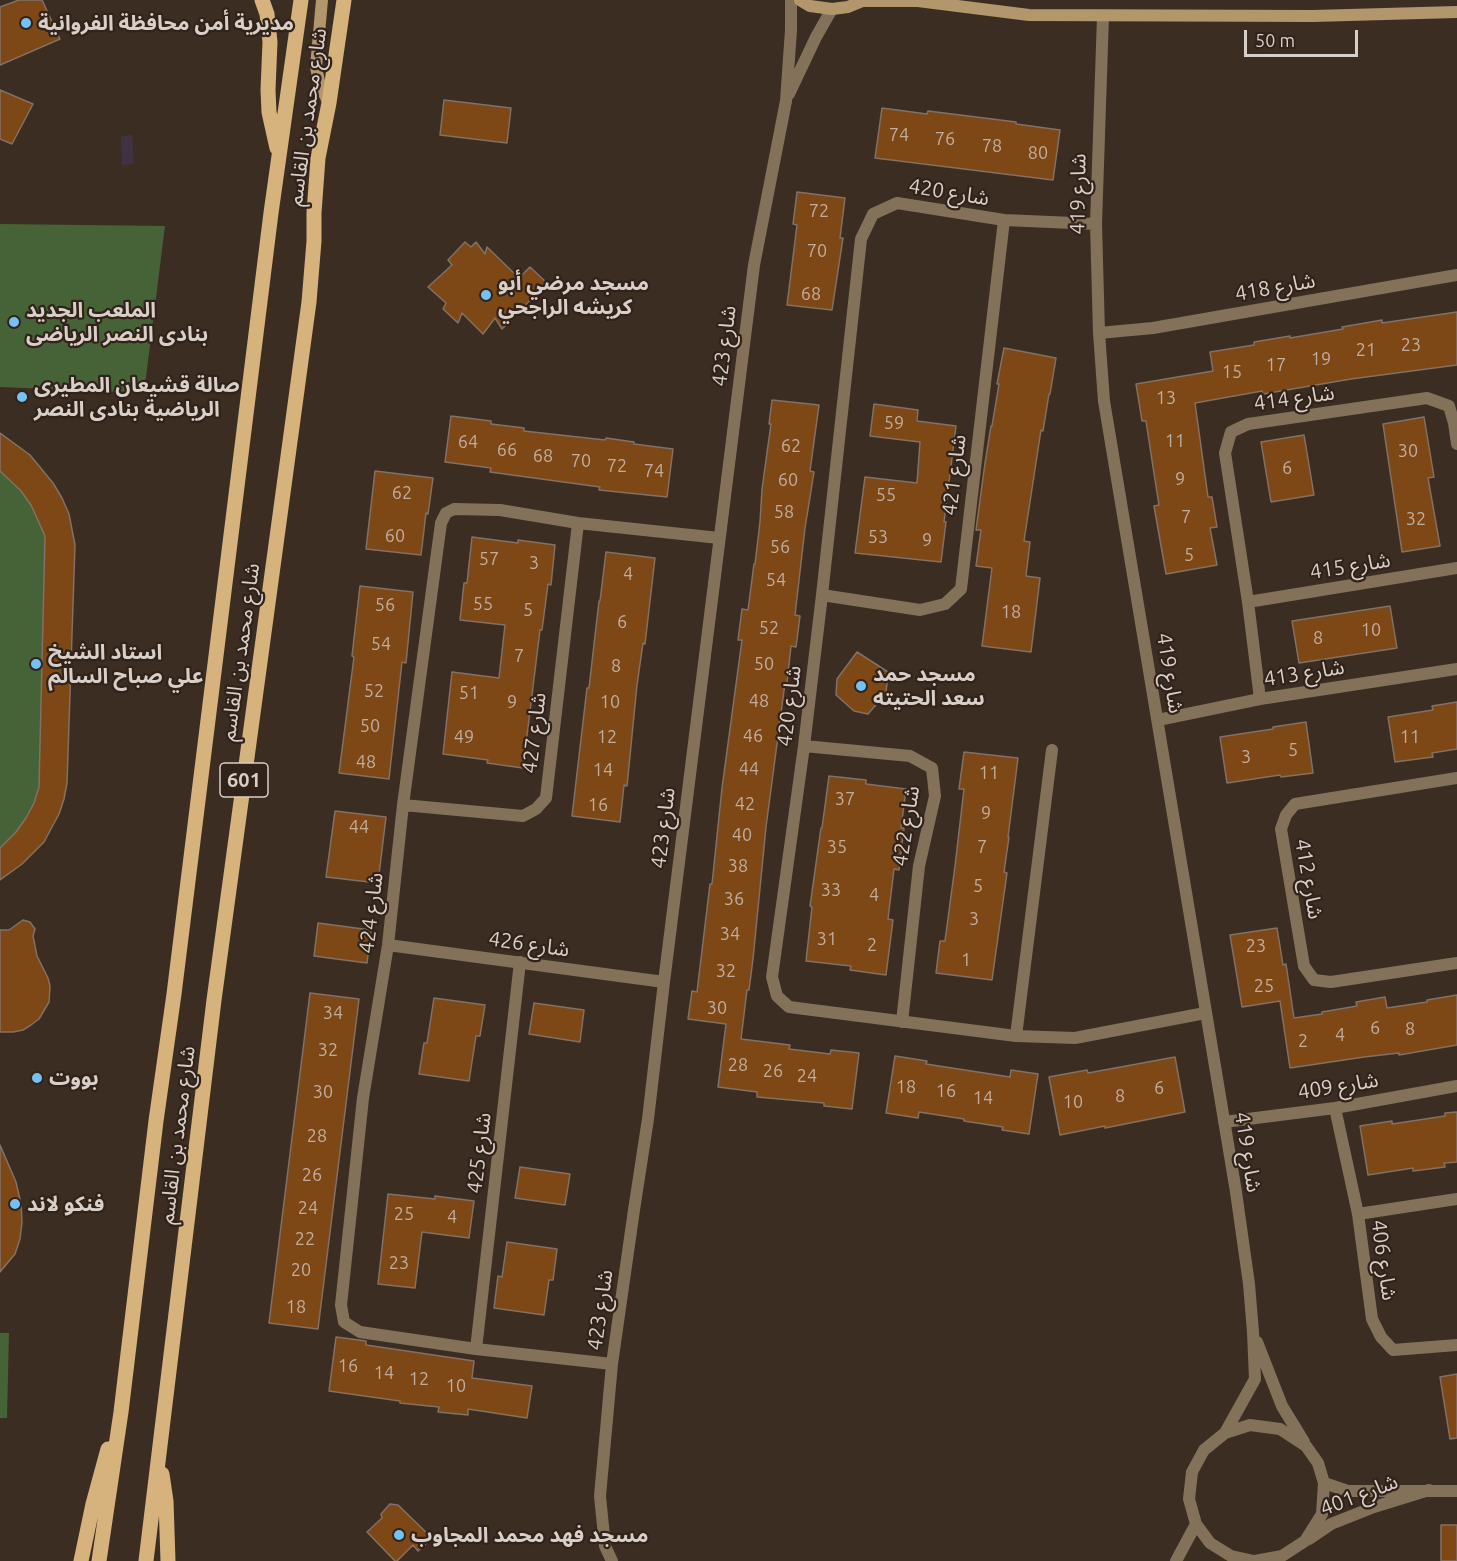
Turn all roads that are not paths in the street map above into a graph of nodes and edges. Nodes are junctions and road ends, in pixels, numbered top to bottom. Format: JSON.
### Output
{"nodes":[{"id":1,"x":262,"y":0,"type":"edge"},
{"id":2,"x":301,"y":0,"type":"edge"},
{"id":3,"x":322,"y":0,"type":"edge"},
{"id":4,"x":791,"y":0,"type":"edge"},
{"id":5,"x":800,"y":0,"type":"edge"},
{"id":6,"x":344,"y":1,"type":"edge"},
{"id":7,"x":864,"y":1,"type":"edge"},
{"id":8,"x":832,"y":9,"type":"junction"},
{"id":9,"x":1457,"y":12,"type":"edge"},
{"id":10,"x":1103,"y":16,"type":"junction"},
{"id":11,"x":786,"y":100,"type":"junction"},
{"id":12,"x":329,"y":103,"type":"junction"},
{"id":13,"x":279,"y":155,"type":"junction"},
{"id":14,"x":1004,"y":220,"type":"junction"},
{"id":15,"x":1096,"y":224,"type":"junction"},
{"id":16,"x":1457,"y":274,"type":"edge"},
{"id":17,"x":1099,"y":333,"type":"junction"},
{"id":18,"x":1457,"y":444,"type":"edge"},
{"id":19,"x":578,"y":523,"type":"junction"},
{"id":20,"x":719,"y":538,"type":"junction"},
{"id":21,"x":1457,"y":568,"type":"edge"},
{"id":22,"x":822,"y":595,"type":"junction"},
{"id":23,"x":1248,"y":602,"type":"junction"},
{"id":24,"x":1457,"y":669,"type":"edge"},
{"id":25,"x":1260,"y":699,"type":"junction"},
{"id":26,"x":1158,"y":720,"type":"junction"},
{"id":27,"x":804,"y":746,"type":"junction"},
{"id":28,"x":1052,"y":750,"type":"dead end"},
{"id":29,"x":1457,"y":778,"type":"edge"},
{"id":30,"x":403,"y":805,"type":"junction"},
{"id":31,"x":388,"y":945,"type":"junction"},
{"id":32,"x":520,"y":962,"type":"junction"},
{"id":33,"x":1457,"y":963,"type":"edge"},
{"id":34,"x":664,"y":982,"type":"junction"},
{"id":35,"x":1205,"y":1013,"type":"junction"},
{"id":36,"x":902,"y":1022,"type":"junction"},
{"id":37,"x":1016,"y":1036,"type":"junction"},
{"id":38,"x":1457,"y":1086,"type":"edge"},
{"id":39,"x":1335,"y":1108,"type":"junction"},
{"id":40,"x":1224,"y":1122,"type":"junction"},
{"id":41,"x":1457,"y":1199,"type":"edge"},
{"id":42,"x":1358,"y":1214,"type":"junction"},
{"id":43,"x":1253,"y":1332,"type":"junction"},
{"id":44,"x":1457,"y":1345,"type":"edge"},
{"id":45,"x":476,"y":1349,"type":"junction"},
{"id":46,"x":612,"y":1364,"type":"junction"},
{"id":47,"x":121,"y":1412,"type":"junction"},
{"id":48,"x":1225,"y":1433,"type":"junction"},
{"id":49,"x":1306,"y":1446,"type":"junction"},
{"id":50,"x":159,"y":1457,"type":"junction"},
{"id":51,"x":1324,"y":1482,"type":"junction"},
{"id":52,"x":1429,"y":1490,"type":"junction"},
{"id":53,"x":1457,"y":1491,"type":"edge"},
{"id":54,"x":1196,"y":1524,"type":"junction"},
{"id":55,"x":1305,"y":1541,"type":"junction"},
{"id":56,"x":81,"y":1561,"type":"edge"},
{"id":57,"x":99,"y":1561,"type":"edge"},
{"id":58,"x":146,"y":1561,"type":"edge"},
{"id":59,"x":168,"y":1561,"type":"edge"},
{"id":60,"x":612,"y":1561,"type":"edge"},
{"id":61,"x":1176,"y":1561,"type":"edge"},
{"id":62,"x":1255,"y":1561,"type":"edge"}],
"edges":[{"from":1,"to":13,"type":"main road"},
{"from":2,"to":13,"type":"main road","name":"شارع محمد بن القاسم","number":"601"},
{"from":3,"to":12,"type":"street"},
{"from":4,"to":11,"type":"street","name":"شارع 423"},
{"from":5,"to":8,"type":"street"},
{"from":6,"to":12,"type":"main road","name":"شارع محمد بن القاسم","number":"601"},
{"from":7,"to":8,"type":"street"},
{"from":7,"to":10,"type":"street"},
{"from":8,"to":11,"type":"street","name":"شارع 423"},
{"from":9,"to":10,"type":"street"},
{"from":10,"to":15,"type":"street","name":"شارع 419"},
{"from":11,"to":20,"type":"street","name":"شارع 423"},
{"from":12,"to":50,"type":"main road","name":"شارع محمد بن القاسم","number":"601"},
{"from":13,"to":47,"type":"main road","name":"شارع محمد بن القاسم","number":"601"},
{"from":14,"to":15,"type":"street","name":"شارع 420"},
{"from":14,"to":22,"type":"street","name":"شارع 421"},
{"from":14,"to":22,"type":"street","name":"شارع 420"},
{"from":15,"to":17,"type":"street","name":"شارع 419"},
{"from":16,"to":17,"type":"street","name":"شارع 418"},
{"from":17,"to":26,"type":"street","name":"شارع 419"},
{"from":18,"to":23,"type":"street","name":"شارع 414"},
{"from":19,"to":20,"type":"street","name":"شارع 424"},
{"from":19,"to":30,"type":"street","name":"شارع 427"},
{"from":19,"to":30,"type":"street","name":"شارع 424"},
{"from":20,"to":34,"type":"street","name":"شارع 423"},
{"from":21,"to":23,"type":"street","name":"شارع 415"},
{"from":22,"to":27,"type":"street","name":"شارع 420"},
{"from":23,"to":25,"type":"street","name":"شارع 414"},
{"from":24,"to":25,"type":"street","name":"شارع 413"},
{"from":25,"to":26,"type":"street","name":"شارع 413"},
{"from":26,"to":35,"type":"street","name":"شارع 419"},
{"from":27,"to":36,"type":"street","name":"شارع 420"},
{"from":27,"to":36,"type":"street","name":"شارع 422"},
{"from":28,"to":37,"type":"street"},
{"from":29,"to":33,"type":"street","name":"شارع 412"},
{"from":30,"to":31,"type":"street","name":"شارع 424"},
{"from":31,"to":32,"type":"street","name":"شارع 426"},
{"from":31,"to":45,"type":"street","name":"شارع 424"},
{"from":32,"to":34,"type":"street","name":"شارع 426"},
{"from":32,"to":45,"type":"street","name":"شارع 425"},
{"from":34,"to":46,"type":"street","name":"شارع 423"},
{"from":35,"to":37,"type":"street","name":"شارع 420"},
{"from":35,"to":40,"type":"street","name":"شارع 419"},
{"from":36,"to":37,"type":"street","name":"شارع 420"},
{"from":38,"to":39,"type":"street","name":"شارع 409"},
{"from":39,"to":40,"type":"street","name":"شارع 409"},
{"from":39,"to":42,"type":"street","name":"شارع 406"},
{"from":40,"to":43,"type":"street","name":"شارع 419"},
{"from":41,"to":42,"type":"street"},
{"from":42,"to":44,"type":"street","name":"شارع 406"},
{"from":43,"to":48,"type":"street","name":"شارع 419"},
{"from":43,"to":49,"type":"street","name":"شارع 419"},
{"from":45,"to":46,"type":"street","name":"شارع 424"},
{"from":46,"to":60,"type":"street","name":"شارع 423"},
{"from":47,"to":56,"type":"main road"},
{"from":47,"to":57,"type":"main road","name":"شارع محمد بن القاسم","number":"601"},
{"from":48,"to":49,"type":"street"},
{"from":48,"to":54,"type":"street"},
{"from":49,"to":51,"type":"street"},
{"from":50,"to":58,"type":"main road","name":"شارع محمد بن القاسم","number":"601"},
{"from":50,"to":59,"type":"main road"},
{"from":51,"to":52,"type":"street","name":"شارع 401"},
{"from":51,"to":55,"type":"street"},
{"from":52,"to":53,"type":"street","name":"شارع 401"},
{"from":52,"to":55,"type":"street","name":"شارع 401"},
{"from":54,"to":61,"type":"street"},
{"from":54,"to":62,"type":"street"},
{"from":55,"to":62,"type":"street"}]}
